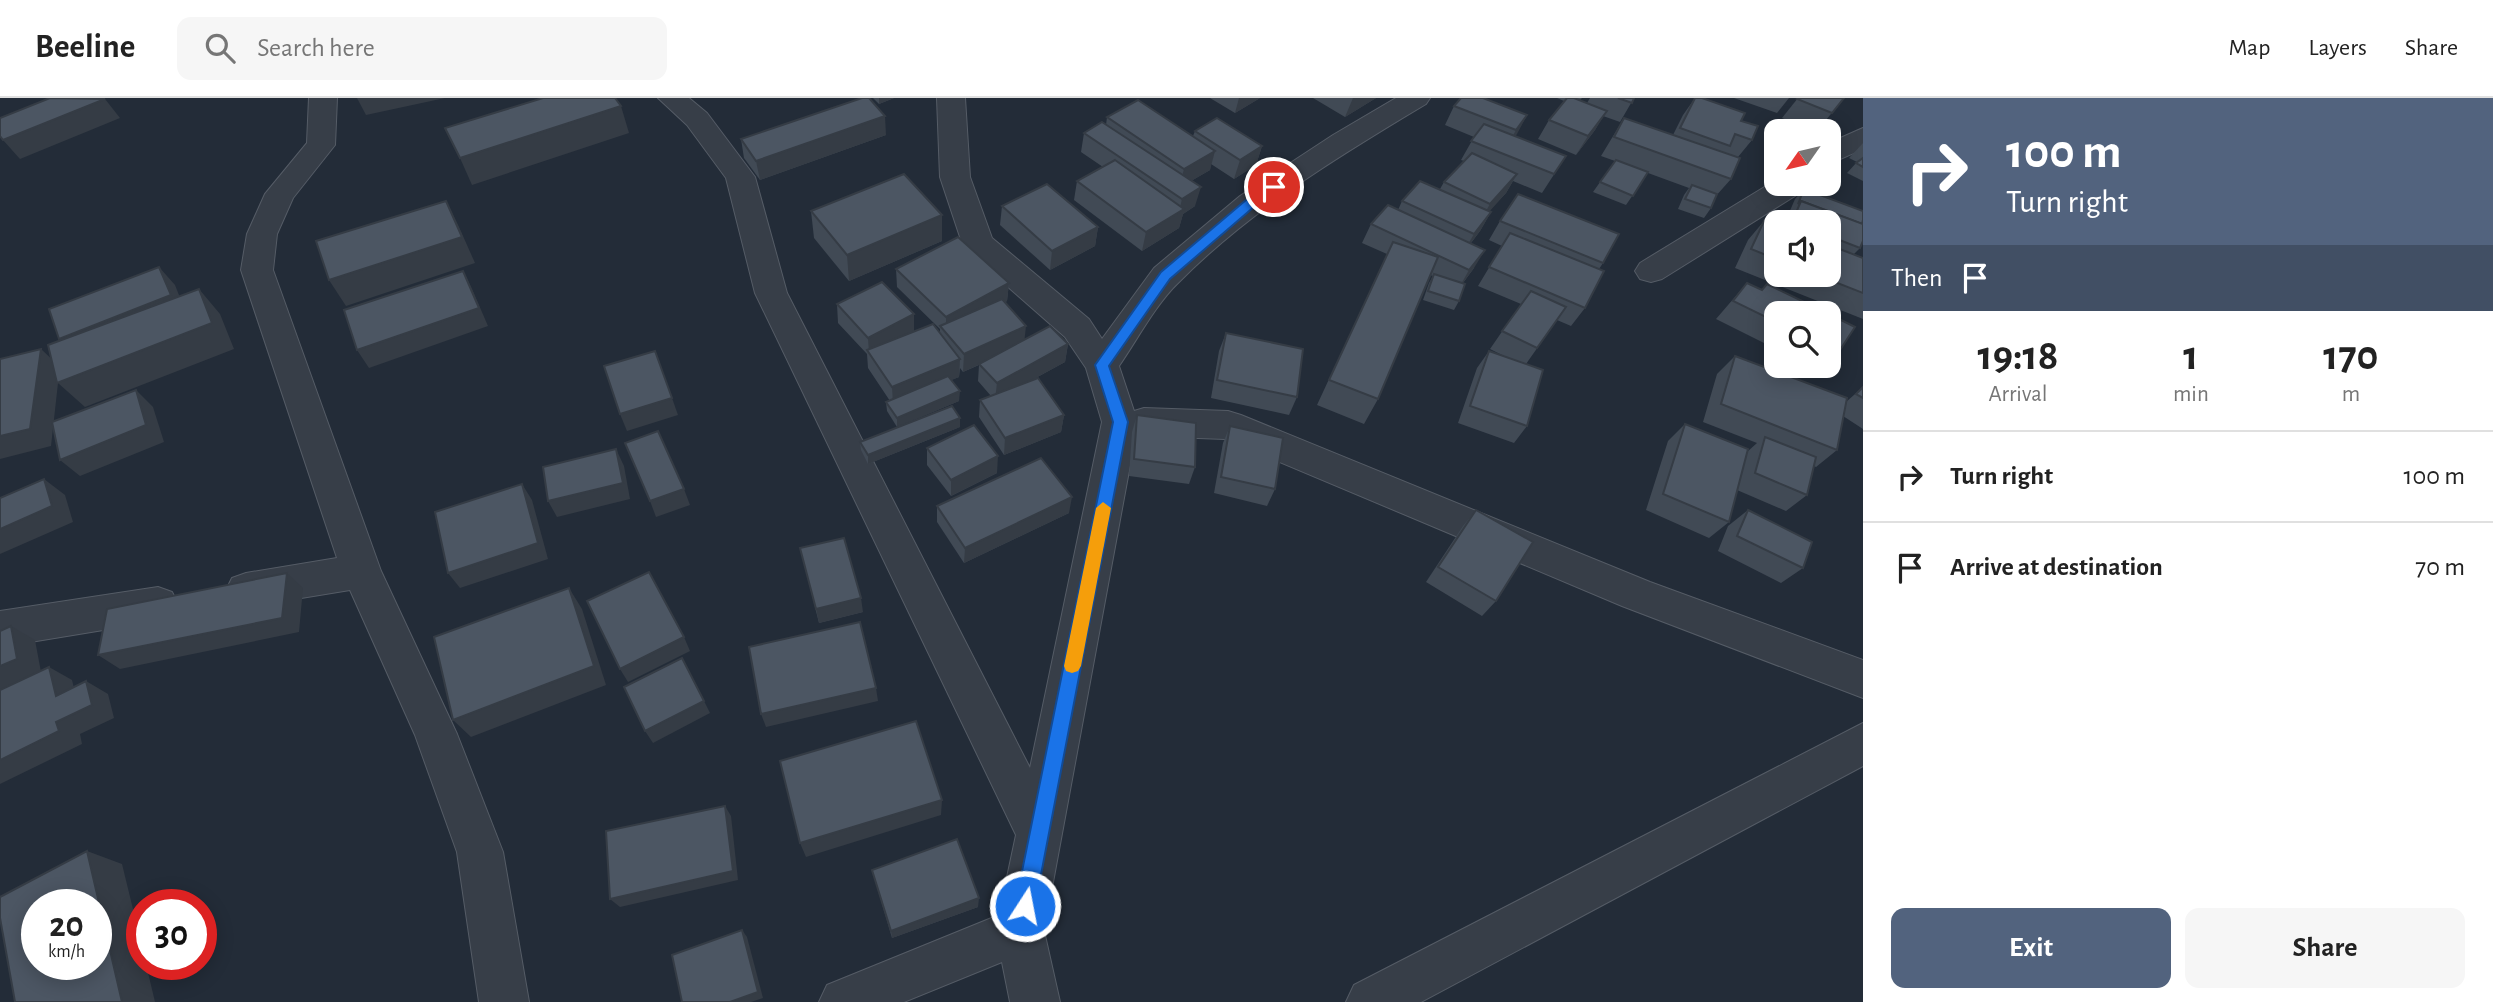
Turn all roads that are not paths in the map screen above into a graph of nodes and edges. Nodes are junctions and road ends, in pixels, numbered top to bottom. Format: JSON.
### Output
{"nodes":[{"id":1,"x":323,"y":98,"type":"edge"},
{"id":2,"x":671,"y":98,"type":"edge"},
{"id":3,"x":951,"y":98,"type":"edge"},
{"id":4,"x":1416,"y":98,"type":"edge"},
{"id":5,"x":1863,"y":137,"type":"edge"},
{"id":6,"x":1841,"y":149,"type":"edge"},
{"id":7,"x":1772,"y":196,"type":"edge"},
{"id":8,"x":1650,"y":271,"type":"dead end"},
{"id":9,"x":1102,"y":365,"type":"junction"},
{"id":10,"x":1120,"y":422,"type":"junction"},
{"id":11,"x":361,"y":571,"type":"junction"},
{"id":12,"x":0,"y":629,"type":"edge"},
{"id":13,"x":1863,"y":679,"type":"edge"},
{"id":14,"x":1863,"y":743,"type":"edge"},
{"id":15,"x":1039,"y":833,"type":"junction"},
{"id":16,"x":1020,"y":931,"type":"junction"},
{"id":17,"x":504,"y":1002,"type":"edge"},
{"id":18,"x":844,"y":1002,"type":"edge"},
{"id":19,"x":1035,"y":1002,"type":"edge"},
{"id":20,"x":1371,"y":1002,"type":"edge"}],
"edges":[{"from":1,"to":11,"type":"street"},
{"from":2,"to":15,"type":"street"},
{"from":3,"to":9,"type":"street"},
{"from":4,"to":9,"type":"street"},
{"from":5,"to":6,"type":"street"},
{"from":7,"to":8,"type":"street"},
{"from":9,"to":10,"type":"street"},
{"from":10,"to":13,"type":"street"},
{"from":10,"to":15,"type":"street"},
{"from":11,"to":12,"type":"street"},
{"from":11,"to":17,"type":"street"},
{"from":14,"to":20,"type":"street"},
{"from":15,"to":16,"type":"street"},
{"from":16,"to":18,"type":"street"},
{"from":16,"to":19,"type":"street"}]}
